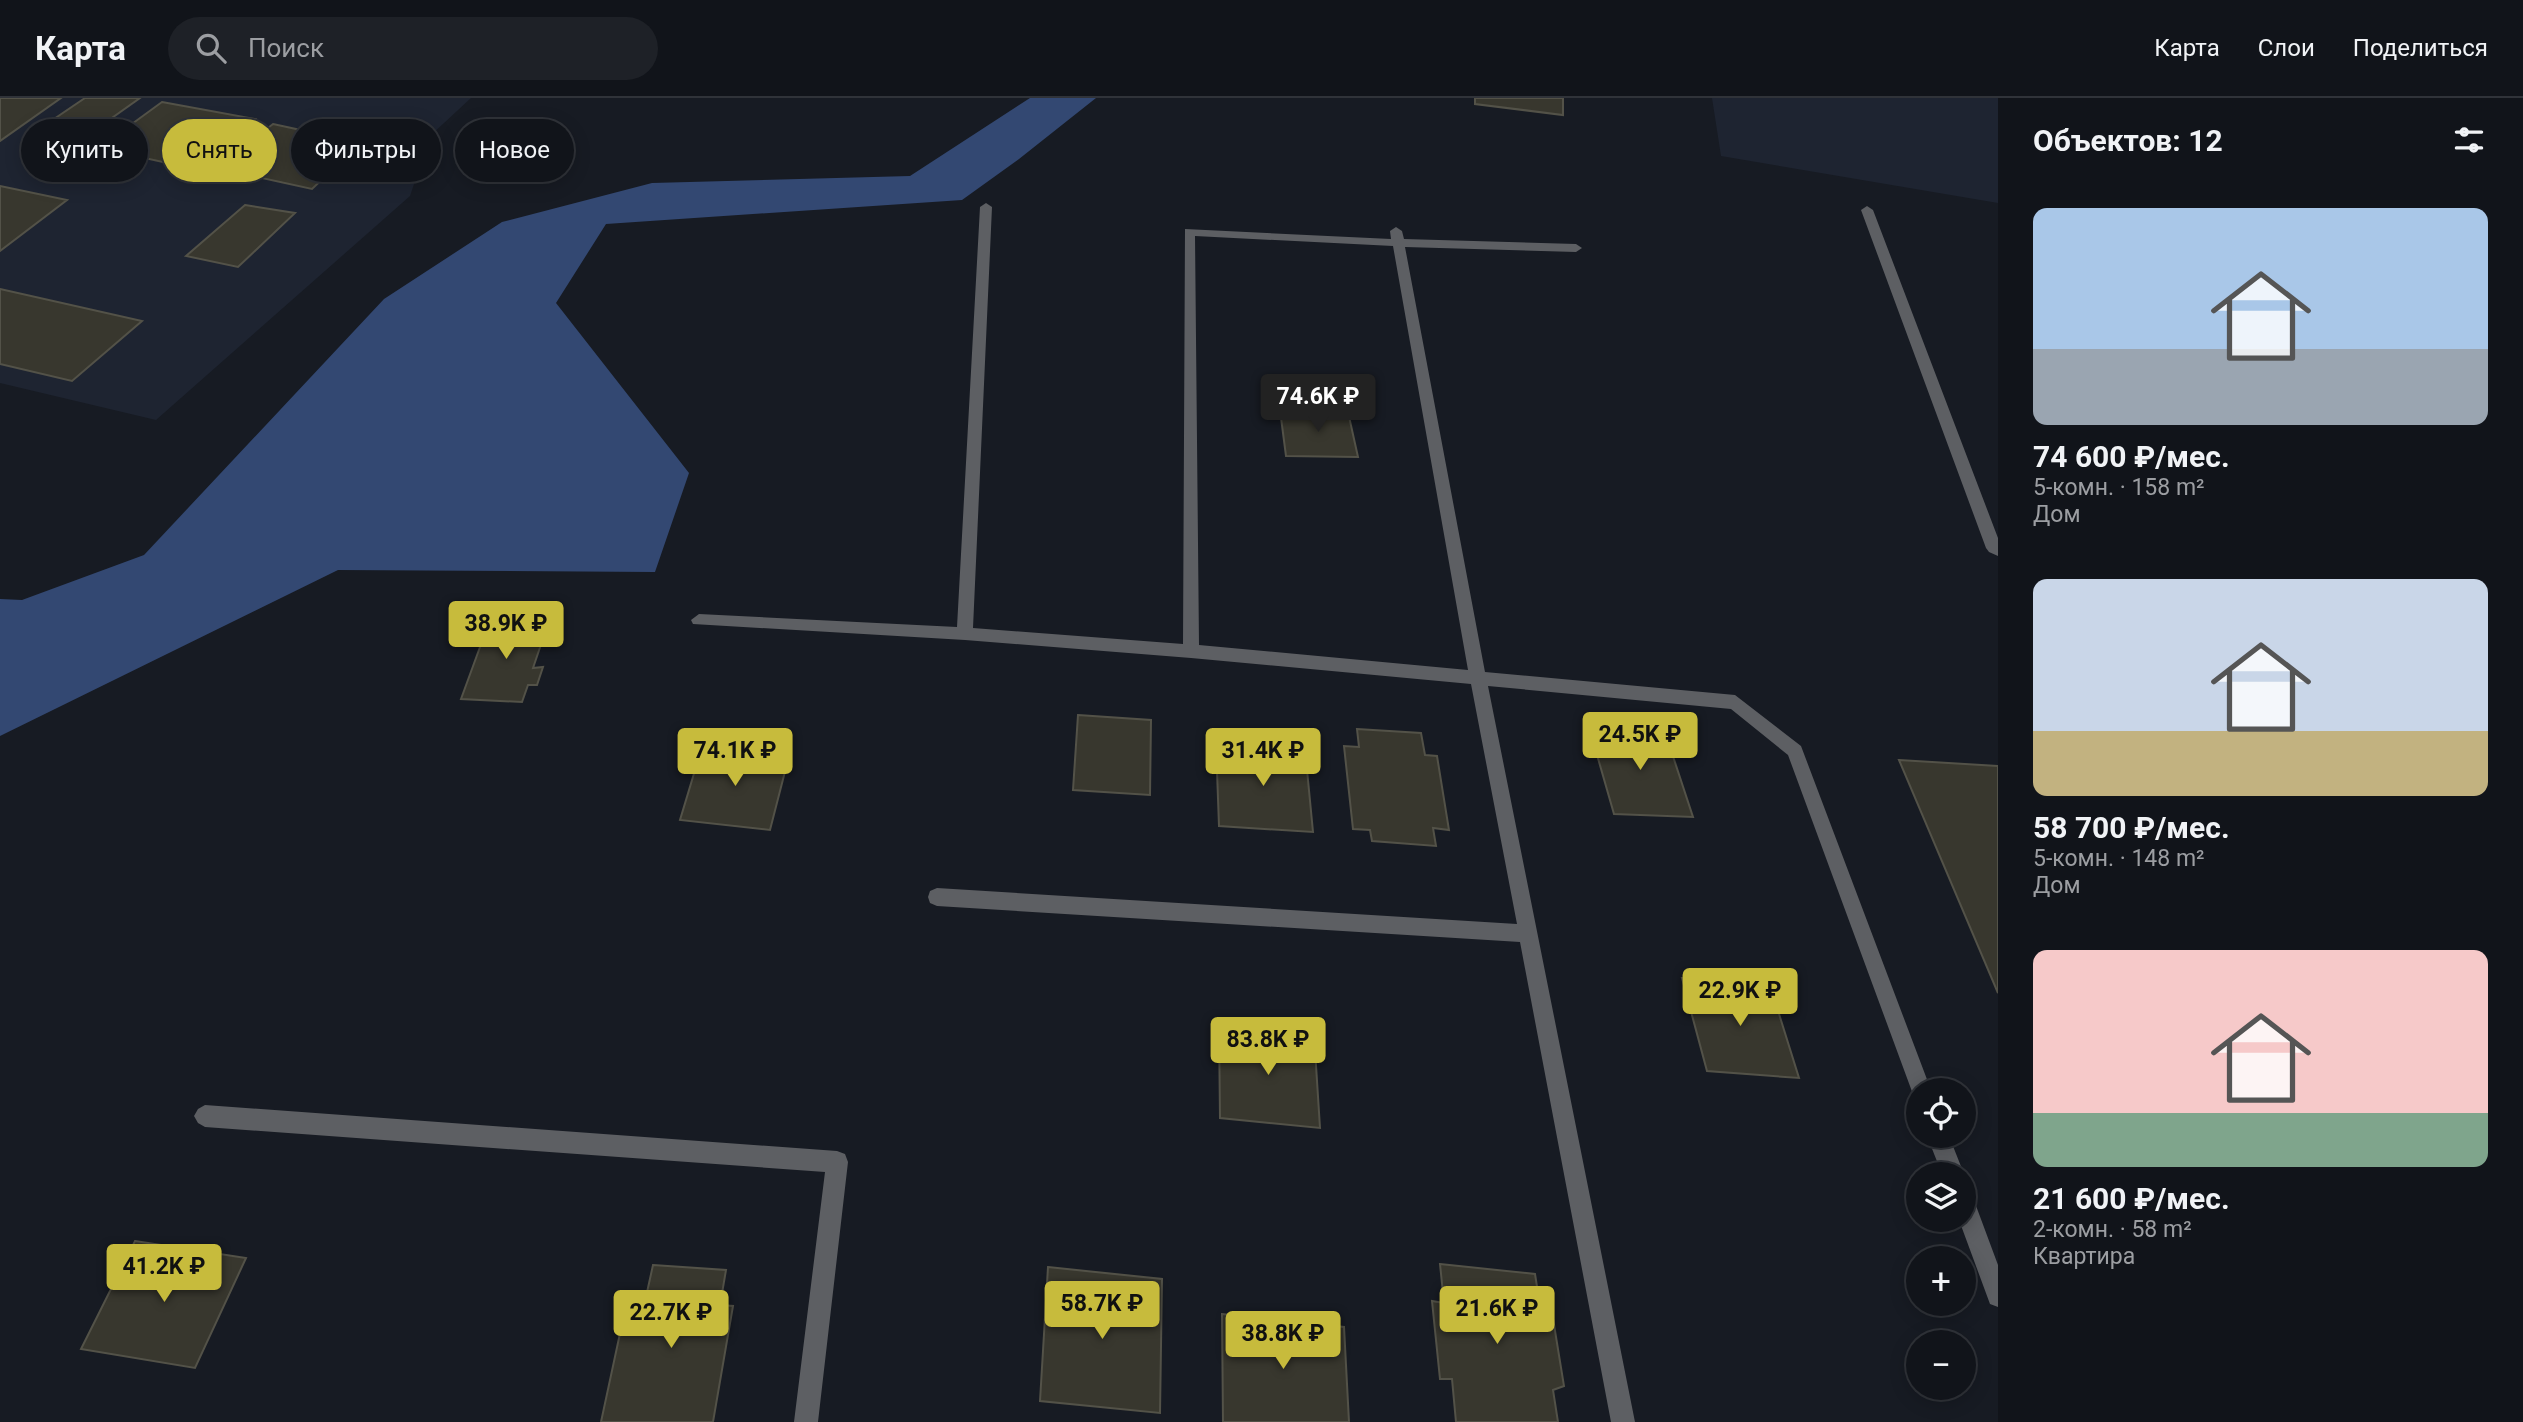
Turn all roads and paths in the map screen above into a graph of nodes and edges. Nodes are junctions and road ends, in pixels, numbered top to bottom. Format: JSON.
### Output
{"nodes":[{"id":1,"x":986,"y":207,"type":"dead end"},
{"id":2,"x":1867,"y":210,"type":"dead end"},
{"id":3,"x":1397,"y":237,"type":"junction"},
{"id":4,"x":1576,"y":248,"type":"dead end"},
{"id":5,"x":1998,"y":550,"type":"edge"},
{"id":6,"x":699,"y":620,"type":"dead end"},
{"id":7,"x":965,"y":634,"type":"junction"},
{"id":8,"x":1191,"y":651,"type":"junction"},
{"id":9,"x":1478,"y":677,"type":"junction"},
{"id":10,"x":937,"y":897,"type":"dead end"},
{"id":11,"x":1528,"y":934,"type":"junction"},
{"id":12,"x":1918,"y":1078,"type":"edge"},
{"id":13,"x":205,"y":1116,"type":"dead end"},
{"id":14,"x":1975,"y":1232,"type":"edge"},
{"id":15,"x":1998,"y":1296,"type":"edge"},
{"id":16,"x":806,"y":1422,"type":"edge"},
{"id":17,"x":1623,"y":1422,"type":"edge"}],
"edges":[{"from":1,"to":7,"type":"street"},
{"from":2,"to":5,"type":"street"},
{"from":3,"to":4,"type":"street"},
{"from":3,"to":8,"type":"street"},
{"from":3,"to":9,"type":"street"},
{"from":6,"to":7,"type":"street"},
{"from":7,"to":8,"type":"street"},
{"from":8,"to":9,"type":"street"},
{"from":9,"to":11,"type":"street"},
{"from":9,"to":12,"type":"street"},
{"from":10,"to":11,"type":"street"},
{"from":11,"to":17,"type":"street"},
{"from":13,"to":16,"type":"street"},
{"from":14,"to":15,"type":"street"}]}
